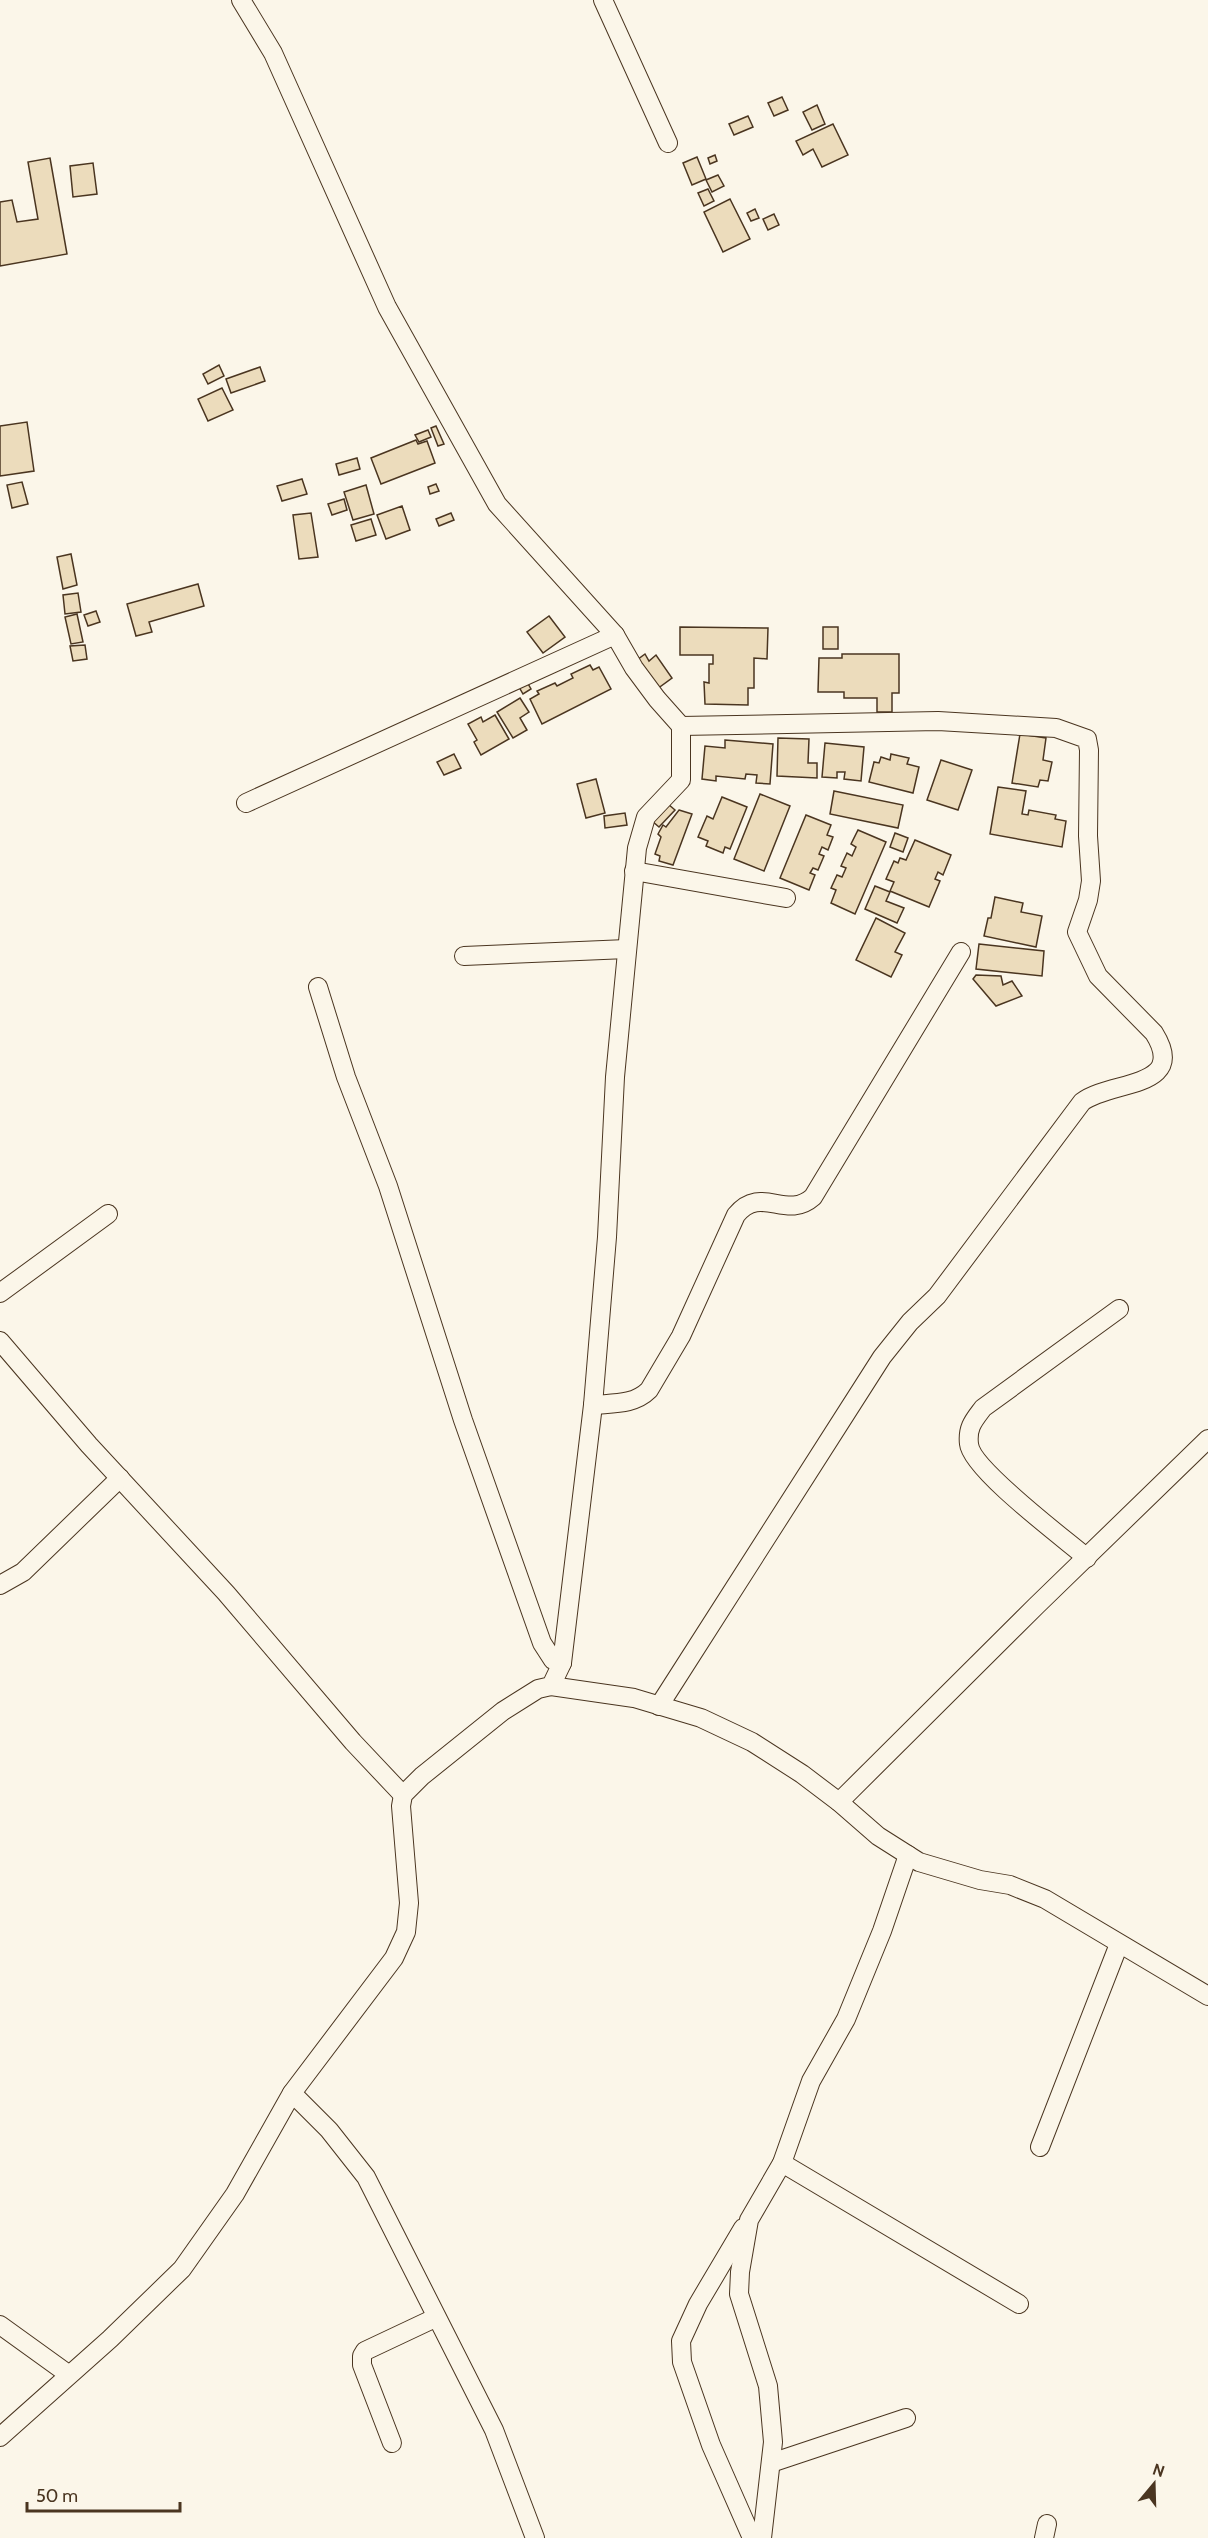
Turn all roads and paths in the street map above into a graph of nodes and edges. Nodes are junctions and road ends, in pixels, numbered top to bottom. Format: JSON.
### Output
{"nodes":[{"id":1,"x":241,"y":0,"type":"edge"},
{"id":2,"x":603,"y":0,"type":"edge"},
{"id":3,"x":668,"y":143,"type":"dead end"},
{"id":4,"x":615,"y":635,"type":"junction"},
{"id":5,"x":681,"y":726,"type":"junction"},
{"id":6,"x":246,"y":803,"type":"dead end"},
{"id":7,"x":634,"y":871,"type":"junction"},
{"id":8,"x":786,"y":898,"type":"dead end"},
{"id":9,"x":627,"y":949,"type":"junction"},
{"id":10,"x":961,"y":952,"type":"dead end"},
{"id":11,"x":464,"y":956,"type":"dead end"},
{"id":12,"x":318,"y":987,"type":"dead end"},
{"id":13,"x":108,"y":1214,"type":"dead end"},
{"id":14,"x":0,"y":1293,"type":"edge"},
{"id":15,"x":1119,"y":1309,"type":"dead end"},
{"id":16,"x":0,"y":1341,"type":"edge"},
{"id":17,"x":592,"y":1406,"type":"junction"},
{"id":18,"x":1208,"y":1439,"type":"edge"},
{"id":19,"x":120,"y":1478,"type":"junction"},
{"id":20,"x":1087,"y":1558,"type":"junction"},
{"id":21,"x":0,"y":1586,"type":"edge"},
{"id":22,"x":562,"y":1663,"type":"junction"},
{"id":23,"x":551,"y":1686,"type":"junction"},
{"id":24,"x":659,"y":1706,"type":"junction"},
{"id":25,"x":403,"y":1794,"type":"junction"},
{"id":26,"x":839,"y":1802,"type":"junction"},
{"id":27,"x":908,"y":1855,"type":"junction"},
{"id":28,"x":1119,"y":1944,"type":"junction"},
{"id":29,"x":1208,"y":1996,"type":"edge"},
{"id":30,"x":292,"y":2093,"type":"junction"},
{"id":31,"x":1040,"y":2146,"type":"dead end"},
{"id":32,"x":782,"y":2163,"type":"junction"},
{"id":33,"x":748,"y":2220,"type":"junction"},
{"id":34,"x":1019,"y":2304,"type":"dead end"},
{"id":35,"x":435,"y":2318,"type":"junction"},
{"id":36,"x":0,"y":2325,"type":"edge"},
{"id":37,"x":68,"y":2374,"type":"junction"},
{"id":38,"x":906,"y":2418,"type":"dead end"},
{"id":39,"x":0,"y":2437,"type":"edge"},
{"id":40,"x":392,"y":2443,"type":"dead end"},
{"id":41,"x":771,"y":2463,"type":"junction"},
{"id":42,"x":535,"y":2538,"type":"edge"},
{"id":43,"x":752,"y":2538,"type":"edge"},
{"id":44,"x":762,"y":2538,"type":"edge"}],
"edges":[{"from":1,"to":4,"type":"street"},
{"from":2,"to":3,"type":"street"},
{"from":4,"to":5,"type":"street"},
{"from":4,"to":6,"type":"street"},
{"from":5,"to":7,"type":"street"},
{"from":5,"to":24,"type":"street"},
{"from":7,"to":8,"type":"street"},
{"from":7,"to":9,"type":"street"},
{"from":9,"to":11,"type":"street"},
{"from":9,"to":17,"type":"street"},
{"from":10,"to":17,"type":"street"},
{"from":12,"to":22,"type":"street"},
{"from":13,"to":14,"type":"street"},
{"from":15,"to":20,"type":"street"},
{"from":16,"to":19,"type":"street"},
{"from":17,"to":22,"type":"street"},
{"from":18,"to":20,"type":"street"},
{"from":19,"to":21,"type":"street"},
{"from":19,"to":25,"type":"street"},
{"from":20,"to":26,"type":"street"},
{"from":22,"to":23,"type":"street"},
{"from":23,"to":24,"type":"street"},
{"from":23,"to":25,"type":"street"},
{"from":24,"to":26,"type":"street"},
{"from":25,"to":30,"type":"street"},
{"from":26,"to":27,"type":"street"},
{"from":27,"to":28,"type":"street"},
{"from":27,"to":32,"type":"street"},
{"from":28,"to":29,"type":"street"},
{"from":28,"to":31,"type":"street"},
{"from":30,"to":35,"type":"street"},
{"from":30,"to":37,"type":"street"},
{"from":32,"to":33,"type":"street"},
{"from":32,"to":34,"type":"street"},
{"from":33,"to":41,"type":"street"},
{"from":33,"to":43,"type":"street"},
{"from":35,"to":40,"type":"street"},
{"from":35,"to":42,"type":"street"},
{"from":36,"to":37,"type":"street"},
{"from":37,"to":39,"type":"street"},
{"from":38,"to":41,"type":"street"},
{"from":41,"to":44,"type":"street"}]}
